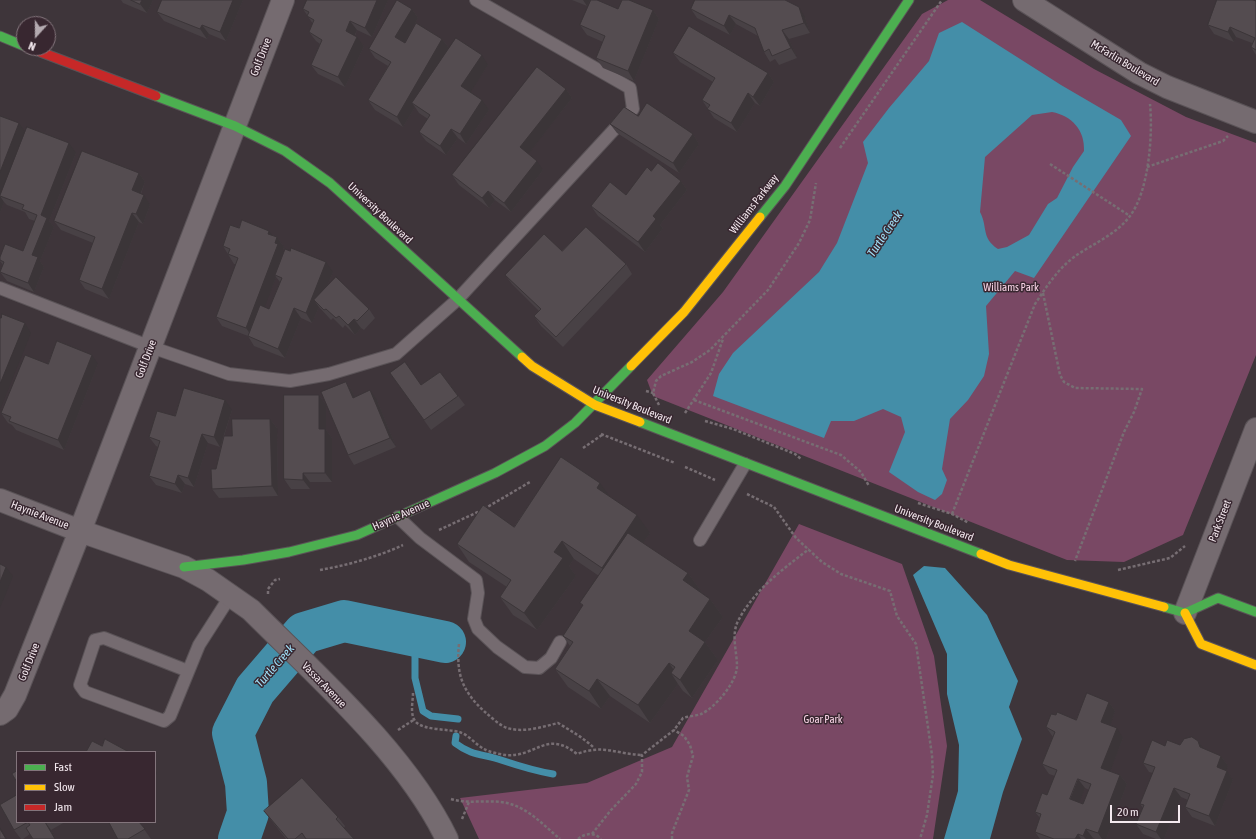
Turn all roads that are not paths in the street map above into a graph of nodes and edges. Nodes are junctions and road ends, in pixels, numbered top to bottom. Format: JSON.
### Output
{"nodes":[{"id":1,"x":283,"y":0,"type":"edge"},
{"id":2,"x":476,"y":0,"type":"edge"},
{"id":3,"x":908,"y":0,"type":"edge"},
{"id":4,"x":1024,"y":0,"type":"edge"},
{"id":5,"x":0,"y":36,"type":"edge"},
{"id":6,"x":16,"y":43,"type":"edge"},
{"id":7,"x":51,"y":56,"type":"edge"},
{"id":8,"x":1256,"y":122,"type":"edge"},
{"id":9,"x":235,"y":126,"type":"junction"},
{"id":10,"x":0,"y":288,"type":"edge"},
{"id":11,"x":456,"y":300,"type":"junction"},
{"id":12,"x":151,"y":347,"type":"junction"},
{"id":13,"x":595,"y":405,"type":"junction"},
{"id":14,"x":1256,"y":428,"type":"edge"},
{"id":15,"x":745,"y":464,"type":"junction"},
{"id":16,"x":0,"y":500,"type":"edge"},
{"id":17,"x":398,"y":517,"type":"junction"},
{"id":18,"x":80,"y":531,"type":"junction"},
{"id":19,"x":700,"y":540,"type":"dead end"},
{"id":20,"x":184,"y":567,"type":"junction"},
{"id":21,"x":231,"y":595,"type":"junction"},
{"id":22,"x":1256,"y":612,"type":"edge"},
{"id":23,"x":1184,"y":613,"type":"junction"},
{"id":24,"x":560,"y":642,"type":"dead end"},
{"id":25,"x":1256,"y":665,"type":"edge"},
{"id":26,"x":188,"y":671,"type":"junction"},
{"id":27,"x":2,"y":710,"type":"edge"},
{"id":28,"x":455,"y":832,"type":"edge"}],
"edges":[{"from":1,"to":9,"type":"street","name":"Golf Drive"},
{"from":2,"to":11,"type":"lane"},
{"from":3,"to":13,"type":"street","name":"Williams Parkway"},
{"from":4,"to":8,"type":"street","name":"McFarlin Boulevard"},
{"from":5,"to":6,"type":"street"},
{"from":7,"to":9,"type":"street","name":"University Boulevard"},
{"from":9,"to":11,"type":"street","name":"University Boulevard"},
{"from":9,"to":12,"type":"street","name":"Golf Drive"},
{"from":10,"to":12,"type":"lane"},
{"from":11,"to":12,"type":"lane"},
{"from":11,"to":13,"type":"street","name":"University Boulevard"},
{"from":12,"to":18,"type":"street","name":"Golf Drive"},
{"from":13,"to":15,"type":"street","name":"University Boulevard"},
{"from":13,"to":17,"type":"street","name":"Haynie Avenue"},
{"from":14,"to":23,"type":"street","name":"Park Street"},
{"from":15,"to":19,"type":"lane"},
{"from":15,"to":23,"type":"street","name":"University Boulevard"},
{"from":16,"to":18,"type":"street","name":"Haynie Avenue"},
{"from":17,"to":20,"type":"street","name":"Haynie Avenue"},
{"from":17,"to":24,"type":"lane"},
{"from":18,"to":20,"type":"street","name":"Vassar Avenue"},
{"from":18,"to":27,"type":"street","name":"Golf Drive"},
{"from":20,"to":21,"type":"street","name":"Vassar Avenue"},
{"from":21,"to":26,"type":"lane"},
{"from":21,"to":28,"type":"street","name":"Vassar Avenue"},
{"from":22,"to":23,"type":"street"},
{"from":23,"to":25,"type":"street"},
{"from":26,"to":26,"type":"lane"}]}
